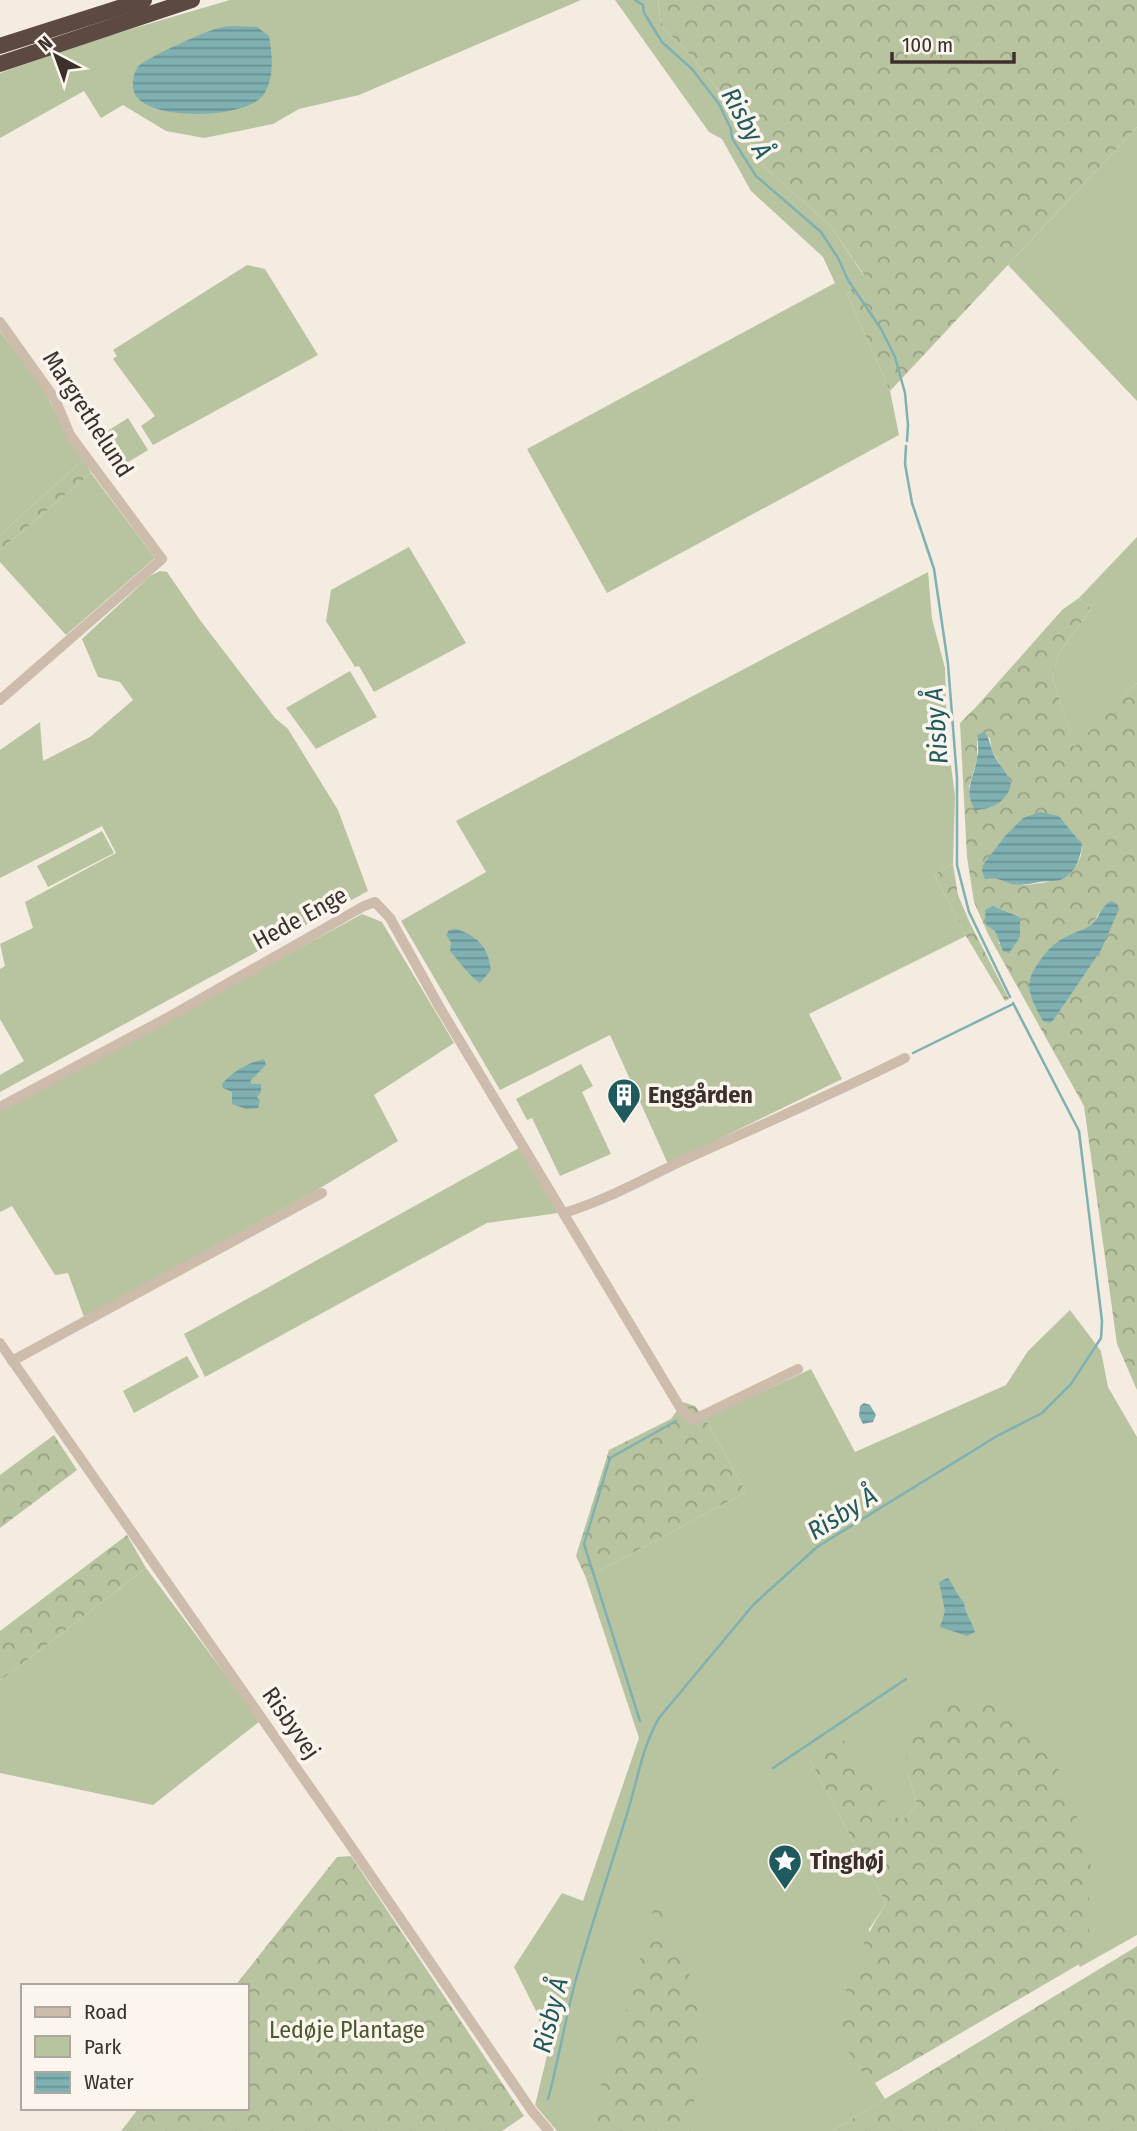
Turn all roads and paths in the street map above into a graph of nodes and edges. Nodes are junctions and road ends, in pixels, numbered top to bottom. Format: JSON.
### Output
{"nodes":[{"id":1,"x":144,"y":0,"type":"edge"},
{"id":2,"x":192,"y":0,"type":"edge"},
{"id":3,"x":0,"y":46,"type":"edge"},
{"id":4,"x":0,"y":64,"type":"edge"},
{"id":5,"x":0,"y":322,"type":"edge"},
{"id":6,"x":0,"y":700,"type":"edge"},
{"id":7,"x":905,"y":1058,"type":"dead end"},
{"id":8,"x":0,"y":1107,"type":"edge"},
{"id":9,"x":322,"y":1193,"type":"dead end"},
{"id":10,"x":564,"y":1213,"type":"junction"},
{"id":11,"x":0,"y":1343,"type":"edge"},
{"id":12,"x":12,"y":1361,"type":"junction"},
{"id":13,"x":798,"y":1369,"type":"dead end"},
{"id":14,"x":549,"y":2131,"type":"edge"}],
"edges":[{"from":1,"to":3,"type":"highway"},
{"from":2,"to":4,"type":"highway"},
{"from":5,"to":6,"type":"street","name":"Margrethelund"},
{"from":7,"to":10,"type":"street"},
{"from":8,"to":10,"type":"street","name":"Hede Enge"},
{"from":9,"to":12,"type":"street"},
{"from":10,"to":13,"type":"street","name":"Hede Enge"},
{"from":11,"to":12,"type":"street","name":"Risbyvej"},
{"from":12,"to":14,"type":"street","name":"Risbyvej"}]}
